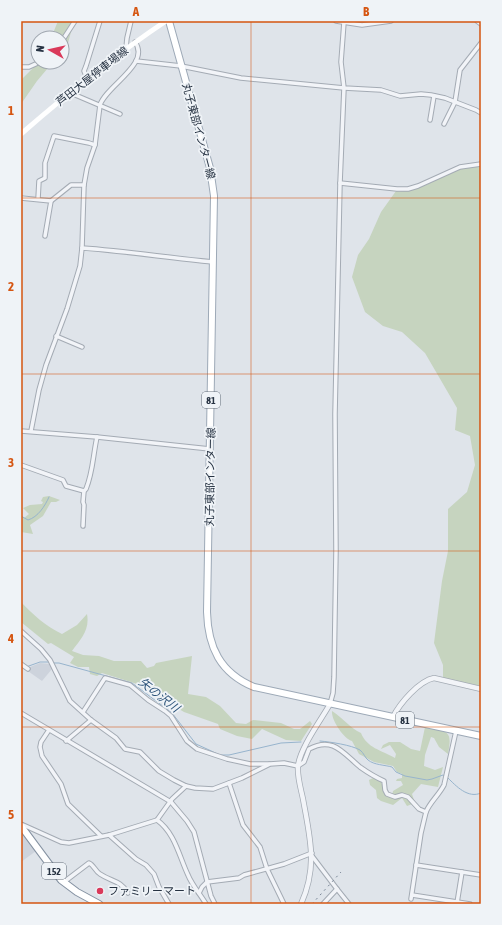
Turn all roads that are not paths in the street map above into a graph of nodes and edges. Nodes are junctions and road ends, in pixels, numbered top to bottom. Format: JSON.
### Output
{"nodes":[{"id":1,"x":75,"y":21,"type":"edge"},
{"id":2,"x":100,"y":21,"type":"edge"},
{"id":3,"x":131,"y":21,"type":"edge"},
{"id":4,"x":166,"y":21,"type":"edge"},
{"id":5,"x":169,"y":21,"type":"edge"},
{"id":6,"x":336,"y":21,"type":"edge"},
{"id":7,"x":391,"y":21,"type":"edge"},
{"id":8,"x":477,"y":21,"type":"edge"},
{"id":9,"x":343,"y":22,"type":"edge"},
{"id":10,"x":481,"y":24,"type":"edge"},
{"id":11,"x":69,"y":30,"type":"edge"},
{"id":12,"x":135,"y":42,"type":"junction"},
{"id":13,"x":481,"y":43,"type":"edge"},
{"id":14,"x":126,"y":48,"type":"junction"},
{"id":15,"x":136,"y":61,"type":"junction"},
{"id":16,"x":181,"y":66,"type":"junction"},
{"id":17,"x":87,"y":78,"type":"junction"},
{"id":18,"x":344,"y":88,"type":"junction"},
{"id":19,"x":70,"y":92,"type":"junction"},
{"id":20,"x":434,"y":96,"type":"junction"},
{"id":21,"x":456,"y":102,"type":"junction"},
{"id":22,"x":100,"y":105,"type":"junction"},
{"id":23,"x":481,"y":113,"type":"edge"},
{"id":24,"x":120,"y":114,"type":"dead end"},
{"id":25,"x":430,"y":120,"type":"dead end"},
{"id":26,"x":444,"y":124,"type":"dead end"},
{"id":27,"x":21,"y":134,"type":"edge"},
{"id":28,"x":94,"y":146,"type":"junction"},
{"id":29,"x":481,"y":164,"type":"edge"},
{"id":30,"x":340,"y":183,"type":"junction"},
{"id":31,"x":84,"y":185,"type":"junction"},
{"id":32,"x":21,"y":198,"type":"edge"},
{"id":33,"x":38,"y":199,"type":"junction"},
{"id":34,"x":51,"y":201,"type":"junction"},
{"id":35,"x":45,"y":236,"type":"dead end"},
{"id":36,"x":82,"y":248,"type":"junction"},
{"id":37,"x":213,"y":262,"type":"junction"},
{"id":38,"x":56,"y":336,"type":"junction"},
{"id":39,"x":82,"y":346,"type":"dead end"},
{"id":40,"x":21,"y":431,"type":"edge"},
{"id":41,"x":31,"y":431,"type":"junction"},
{"id":42,"x":97,"y":437,"type":"junction"},
{"id":43,"x":210,"y":449,"type":"junction"},
{"id":44,"x":21,"y":465,"type":"edge"},
{"id":45,"x":84,"y":491,"type":"junction"},
{"id":46,"x":82,"y":526,"type":"dead end"},
{"id":47,"x":21,"y":631,"type":"edge"},
{"id":48,"x":481,"y":689,"type":"edge"},
{"id":49,"x":330,"y":704,"type":"junction"},
{"id":50,"x":83,"y":712,"type":"junction"},
{"id":51,"x":21,"y":714,"type":"edge"},
{"id":52,"x":393,"y":717,"type":"junction"},
{"id":53,"x":91,"y":720,"type":"junction"},
{"id":54,"x":49,"y":730,"type":"junction"},
{"id":55,"x":456,"y":731,"type":"junction"},
{"id":56,"x":481,"y":736,"type":"edge"},
{"id":57,"x":66,"y":741,"type":"junction"},
{"id":58,"x":270,"y":764,"type":"junction"},
{"id":59,"x":298,"y":766,"type":"junction"},
{"id":60,"x":229,"y":783,"type":"junction"},
{"id":61,"x":186,"y":786,"type":"junction"},
{"id":62,"x":170,"y":802,"type":"junction"},
{"id":63,"x":426,"y":812,"type":"junction"},
{"id":64,"x":157,"y":820,"type":"junction"},
{"id":65,"x":21,"y":825,"type":"edge"},
{"id":66,"x":109,"y":835,"type":"junction"},
{"id":67,"x":101,"y":836,"type":"junction"},
{"id":68,"x":312,"y":855,"type":"junction"},
{"id":69,"x":416,"y":864,"type":"junction"},
{"id":70,"x":267,"y":869,"type":"junction"},
{"id":71,"x":462,"y":872,"type":"junction"},
{"id":72,"x":481,"y":875,"type":"edge"},
{"id":73,"x":64,"y":882,"type":"junction"},
{"id":74,"x":207,"y":882,"type":"junction"},
{"id":75,"x":337,"y":889,"type":"junction"},
{"id":76,"x":199,"y":893,"type":"junction"},
{"id":77,"x":128,"y":894,"type":"dead end"},
{"id":78,"x":457,"y":903,"type":"edge"},
{"id":79,"x":99,"y":904,"type":"edge"},
{"id":80,"x":169,"y":904,"type":"edge"},
{"id":81,"x":206,"y":904,"type":"edge"},
{"id":82,"x":215,"y":904,"type":"edge"},
{"id":83,"x":284,"y":904,"type":"edge"},
{"id":84,"x":301,"y":904,"type":"edge"},
{"id":85,"x":323,"y":904,"type":"edge"},
{"id":86,"x":348,"y":904,"type":"edge"},
{"id":87,"x":470,"y":904,"type":"edge"}],
"edges":[{"from":1,"to":11,"type":"street"},
{"from":2,"to":17,"type":"street"},
{"from":3,"to":14,"type":"street"},
{"from":4,"to":12,"type":"main road","name":"芦田大屋停車場線"},
{"from":5,"to":16,"type":"main road","name":"丸子東部インター線","number":"81"},
{"from":6,"to":9,"type":"street"},
{"from":7,"to":9,"type":"street"},
{"from":8,"to":10,"type":"street"},
{"from":9,"to":18,"type":"street"},
{"from":12,"to":14,"type":"main road","name":"芦田大屋停車場線"},
{"from":12,"to":15,"type":"street"},
{"from":13,"to":21,"type":"street"},
{"from":14,"to":17,"type":"main road","name":"芦田大屋停車場線"},
{"from":15,"to":16,"type":"street"},
{"from":15,"to":22,"type":"street"},
{"from":16,"to":18,"type":"street"},
{"from":16,"to":37,"type":"main road","name":"丸子東部インター線","number":"81"},
{"from":17,"to":19,"type":"main road","name":"芦田大屋停車場線"},
{"from":18,"to":20,"type":"street"},
{"from":18,"to":30,"type":"street"},
{"from":19,"to":22,"type":"street"},
{"from":19,"to":27,"type":"main road","name":"芦田大屋停車場線"},
{"from":20,"to":21,"type":"street"},
{"from":20,"to":25,"type":"street"},
{"from":21,"to":23,"type":"street"},
{"from":21,"to":26,"type":"street"},
{"from":22,"to":24,"type":"street"},
{"from":22,"to":28,"type":"street"},
{"from":28,"to":31,"type":"street"},
{"from":28,"to":33,"type":"street"},
{"from":29,"to":30,"type":"street"},
{"from":30,"to":49,"type":"street"},
{"from":31,"to":34,"type":"street"},
{"from":31,"to":36,"type":"street"},
{"from":32,"to":33,"type":"street"},
{"from":33,"to":34,"type":"street"},
{"from":34,"to":35,"type":"street"},
{"from":36,"to":37,"type":"street"},
{"from":36,"to":38,"type":"street"},
{"from":37,"to":43,"type":"main road","name":"丸子東部インター線","number":"81"},
{"from":38,"to":39,"type":"street"},
{"from":38,"to":41,"type":"street"},
{"from":40,"to":41,"type":"street"},
{"from":41,"to":42,"type":"street"},
{"from":42,"to":43,"type":"street"},
{"from":42,"to":45,"type":"street"},
{"from":43,"to":49,"type":"main road","name":"丸子東部インター線","number":"81"},
{"from":44,"to":45,"type":"street"},
{"from":45,"to":46,"type":"street"},
{"from":47,"to":50,"type":"street"},
{"from":48,"to":52,"type":"street"},
{"from":49,"to":52,"type":"main road","name":"丸子東部インター線","number":"81"},
{"from":49,"to":59,"type":"street"},
{"from":50,"to":53,"type":"street"},
{"from":50,"to":58,"type":"street"},
{"from":51,"to":54,"type":"street"},
{"from":52,"to":55,"type":"main road","name":"丸子東部インター線","number":"81"},
{"from":53,"to":57,"type":"street"},
{"from":53,"to":61,"type":"street"},
{"from":54,"to":57,"type":"street"},
{"from":54,"to":67,"type":"street"},
{"from":55,"to":56,"type":"main road","name":"丸子東部インター線","number":"81"},
{"from":55,"to":63,"type":"street"},
{"from":57,"to":62,"type":"street"},
{"from":58,"to":59,"type":"street"},
{"from":58,"to":60,"type":"street"},
{"from":59,"to":63,"type":"street"},
{"from":59,"to":68,"type":"street"},
{"from":60,"to":61,"type":"street"},
{"from":60,"to":70,"type":"street"},
{"from":61,"to":62,"type":"street"},
{"from":62,"to":64,"type":"street"},
{"from":62,"to":74,"type":"street"},
{"from":63,"to":69,"type":"street"},
{"from":64,"to":66,"type":"street"},
{"from":64,"to":76,"type":"street"},
{"from":65,"to":67,"type":"street"},
{"from":65,"to":73,"type":"main road","number":"152"},
{"from":66,"to":67,"type":"street"},
{"from":66,"to":80,"type":"street"},
{"from":68,"to":70,"type":"street"},
{"from":68,"to":75,"type":"street"},
{"from":68,"to":84,"type":"street"},
{"from":69,"to":71,"type":"street"},
{"from":69,"to":78,"type":"street"},
{"from":70,"to":74,"type":"street"},
{"from":70,"to":83,"type":"street"},
{"from":71,"to":72,"type":"street"},
{"from":71,"to":78,"type":"street"},
{"from":73,"to":77,"type":"street"},
{"from":73,"to":79,"type":"main road","number":"152"},
{"from":74,"to":76,"type":"street"},
{"from":74,"to":82,"type":"street"},
{"from":75,"to":85,"type":"street"},
{"from":75,"to":86,"type":"street"},
{"from":76,"to":81,"type":"street"},
{"from":78,"to":87,"type":"street"}]}
